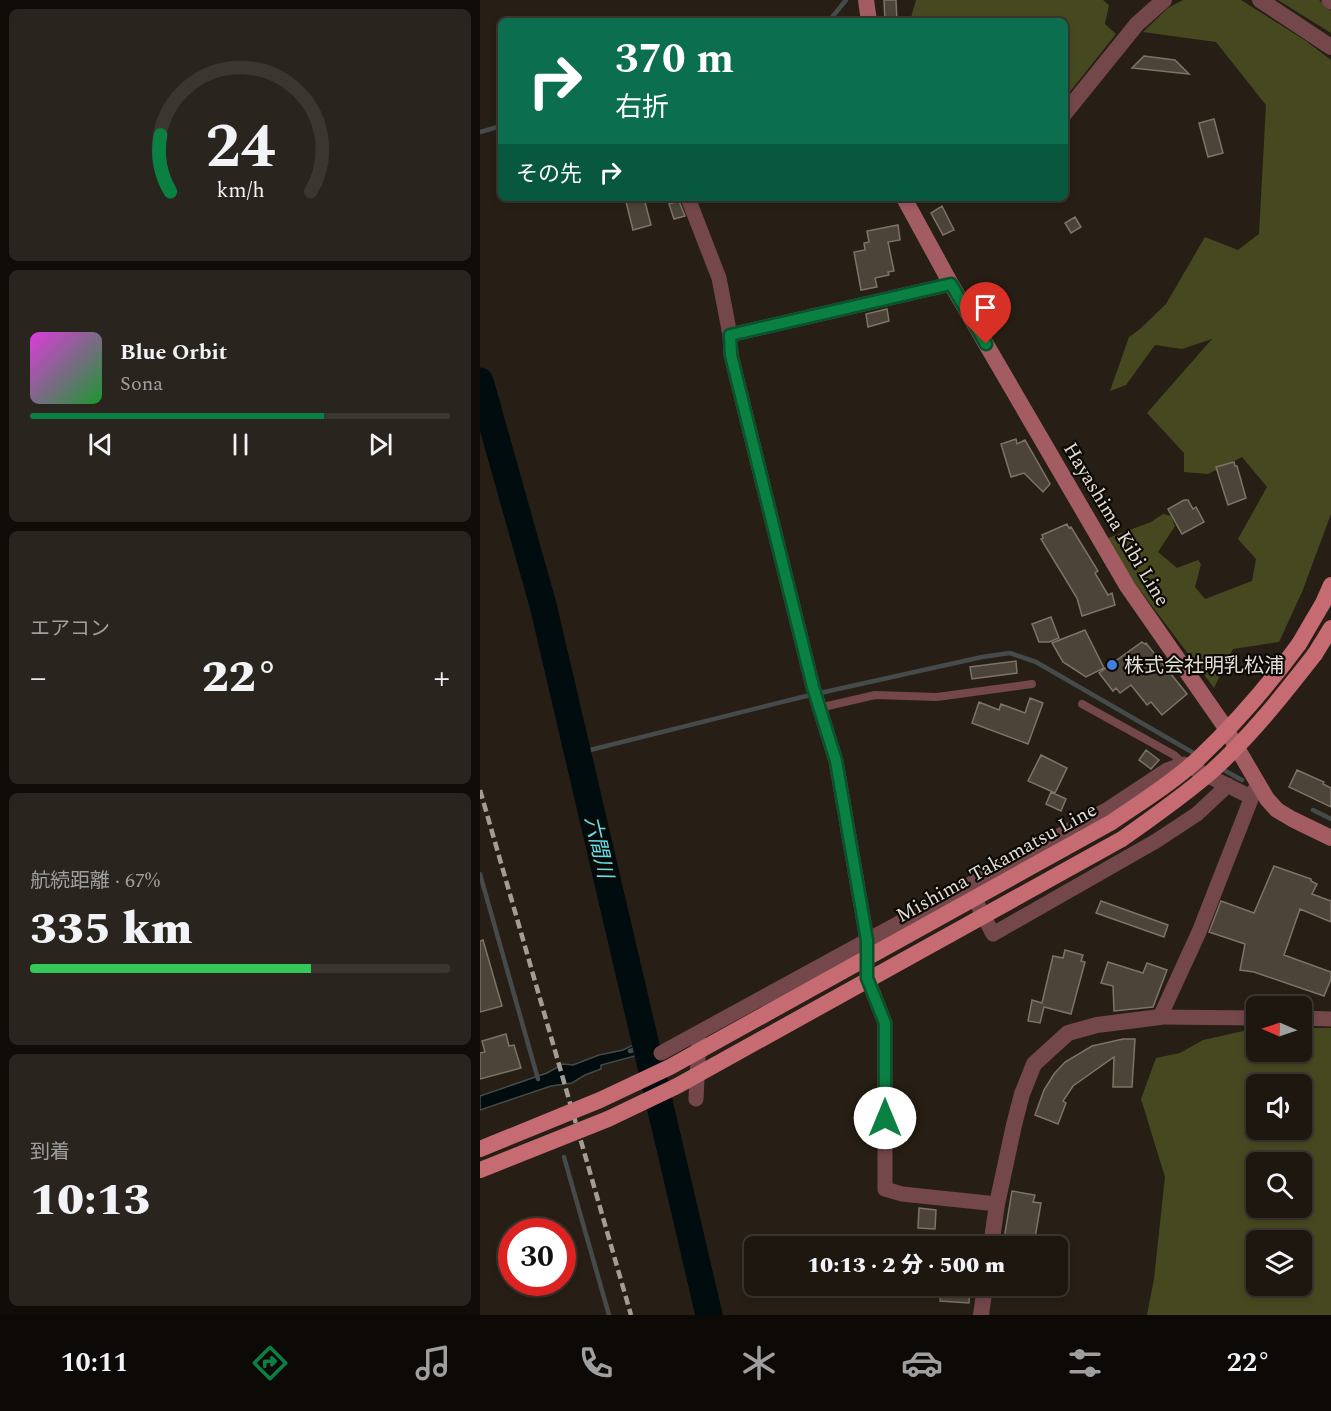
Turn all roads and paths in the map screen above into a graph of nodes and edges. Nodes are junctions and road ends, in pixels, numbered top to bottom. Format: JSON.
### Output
{"nodes":[{"id":1,"x":866,"y":0,"type":"edge"},
{"id":2,"x":1164,"y":0,"type":"edge"},
{"id":3,"x":1260,"y":0,"type":"edge"},
{"id":4,"x":869,"y":18,"type":"edge"},
{"id":5,"x":1331,"y":47,"type":"edge"},
{"id":6,"x":1068,"y":109,"type":"edge"},
{"id":7,"x":689,"y":201,"type":"edge"},
{"id":8,"x":906,"y":201,"type":"edge"},
{"id":9,"x":951,"y":284,"type":"junction"},
{"id":10,"x":730,"y":335,"type":"junction"},
{"id":11,"x":1331,"y":585,"type":"edge"},
{"id":12,"x":1331,"y":628,"type":"edge"},
{"id":13,"x":1032,"y":684,"type":"dead end"},
{"id":14,"x":816,"y":698,"type":"junction"},
{"id":15,"x":1082,"y":704,"type":"dead end"},
{"id":16,"x":1184,"y":764,"type":"junction"},
{"id":17,"x":1228,"y":785,"type":"junction"},
{"id":18,"x":1254,"y":790,"type":"junction"},
{"id":19,"x":1331,"y":838,"type":"edge"},
{"id":20,"x":967,"y":885,"type":"junction"},
{"id":21,"x":867,"y":940,"type":"junction"},
{"id":22,"x":1160,"y":1017,"type":"junction"},
{"id":23,"x":1246,"y":1018,"type":"edge"},
{"id":24,"x":1312,"y":1018,"type":"edge"},
{"id":25,"x":1331,"y":1019,"type":"edge"},
{"id":26,"x":700,"y":1032,"type":"junction"},
{"id":27,"x":661,"y":1053,"type":"dead end"},
{"id":28,"x":696,"y":1099,"type":"dead end"},
{"id":29,"x":480,"y":1149,"type":"edge"},
{"id":30,"x":480,"y":1170,"type":"edge"},
{"id":31,"x":997,"y":1204,"type":"junction"},
{"id":32,"x":992,"y":1236,"type":"edge"},
{"id":33,"x":984,"y":1296,"type":"edge"},
{"id":34,"x":981,"y":1315,"type":"edge"}],
"edges":[{"from":1,"to":4,"type":"main road"},
{"from":2,"to":6,"type":"street"},
{"from":3,"to":5,"type":"street"},
{"from":7,"to":10,"type":"street"},
{"from":8,"to":9,"type":"main road","name":"Hayashima Kibi Line"},
{"from":9,"to":10,"type":"street"},
{"from":9,"to":18,"type":"main road","name":"Hayashima Kibi Line"},
{"from":10,"to":14,"type":"street"},
{"from":11,"to":29,"type":"main road","name":"Mishima Takamatsu Line","bridge":true},
{"from":12,"to":30,"type":"main road","name":"Mishima Takamatsu Line","bridge":true},
{"from":13,"to":14,"type":"lane"},
{"from":14,"to":21,"type":"street"},
{"from":15,"to":16,"type":"lane"},
{"from":16,"to":17,"type":"street"},
{"from":16,"to":20,"type":"street"},
{"from":17,"to":18,"type":"street"},
{"from":17,"to":20,"type":"street"},
{"from":18,"to":19,"type":"main road","name":"Hayashima Kibi Line"},
{"from":18,"to":22,"type":"street"},
{"from":20,"to":21,"type":"street"},
{"from":21,"to":26,"type":"street"},
{"from":21,"to":31,"type":"street"},
{"from":22,"to":23,"type":"street"},
{"from":22,"to":31,"type":"street"},
{"from":24,"to":25,"type":"street"},
{"from":26,"to":27,"type":"street"},
{"from":26,"to":28,"type":"street"},
{"from":31,"to":32,"type":"street"},
{"from":33,"to":34,"type":"street"}]}
